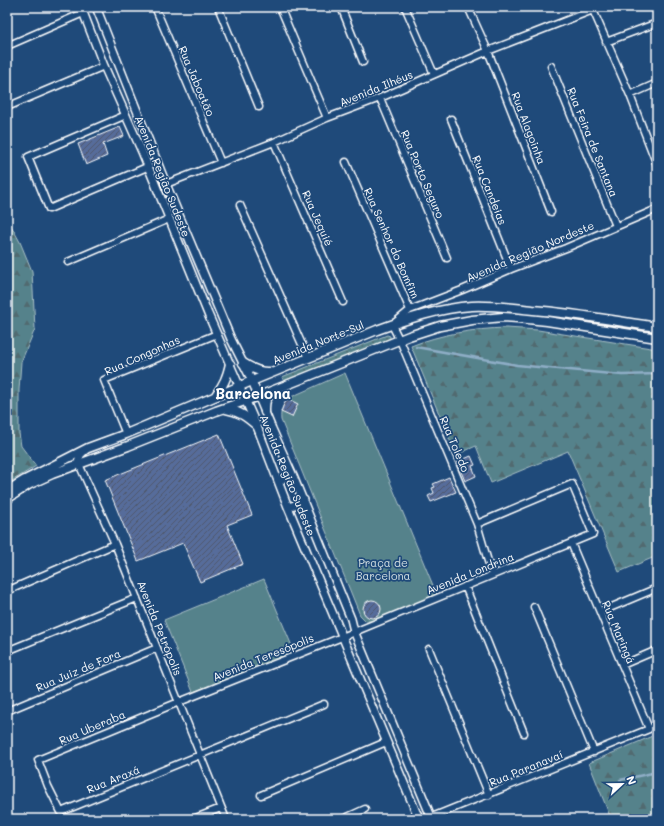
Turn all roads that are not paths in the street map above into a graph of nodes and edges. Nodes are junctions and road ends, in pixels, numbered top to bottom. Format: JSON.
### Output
{"nodes":[{"id":1,"x":96,"y":7,"type":"edge"},
{"id":2,"x":155,"y":7,"type":"edge"},
{"id":3,"x":218,"y":7,"type":"edge"},
{"id":4,"x":280,"y":7,"type":"edge"},
{"id":5,"x":341,"y":7,"type":"edge"},
{"id":6,"x":405,"y":7,"type":"edge"},
{"id":7,"x":468,"y":7,"type":"edge"},
{"id":8,"x":82,"y":10,"type":"edge"},
{"id":9,"x":657,"y":23,"type":"edge"},
{"id":10,"x":606,"y":42,"type":"junction"},
{"id":11,"x":7,"y":46,"type":"edge"},
{"id":12,"x":488,"y":51,"type":"junction"},
{"id":13,"x":363,"y":62,"type":"dead end"},
{"id":14,"x":104,"y":66,"type":"junction"},
{"id":15,"x":551,"y":66,"type":"dead end"},
{"id":16,"x":434,"y":74,"type":"junction"},
{"id":17,"x":657,"y":83,"type":"edge"},
{"id":18,"x":630,"y":95,"type":"junction"},
{"id":19,"x":380,"y":98,"type":"junction"},
{"id":20,"x":7,"y":107,"type":"edge"},
{"id":21,"x":259,"y":107,"type":"dead end"},
{"id":22,"x":126,"y":115,"type":"junction"},
{"id":23,"x":327,"y":118,"type":"junction"},
{"id":24,"x":451,"y":119,"type":"dead end"},
{"id":25,"x":274,"y":142,"type":"junction"},
{"id":26,"x":657,"y":144,"type":"edge"},
{"id":27,"x":650,"y":147,"type":"junction"},
{"id":28,"x":346,"y":162,"type":"dead end"},
{"id":29,"x":221,"y":163,"type":"junction"},
{"id":30,"x":657,"y":165,"type":"edge"},
{"id":31,"x":147,"y":167,"type":"junction"},
{"id":32,"x":166,"y":184,"type":"junction"},
{"id":33,"x":240,"y":205,"type":"dead end"},
{"id":34,"x":657,"y":208,"type":"edge"},
{"id":35,"x":551,"y":212,"type":"dead end"},
{"id":36,"x":169,"y":219,"type":"junction"},
{"id":37,"x":616,"y":226,"type":"junction"},
{"id":38,"x":447,"y":258,"type":"dead end"},
{"id":39,"x":68,"y":262,"type":"dead end"},
{"id":40,"x":511,"y":269,"type":"junction"},
{"id":41,"x":343,"y":302,"type":"dead end"},
{"id":42,"x":410,"y":310,"type":"junction"},
{"id":43,"x":392,"y":324,"type":"junction"},
{"id":44,"x":657,"y":327,"type":"edge"},
{"id":45,"x":217,"y":334,"type":"junction"},
{"id":46,"x":657,"y":338,"type":"edge"},
{"id":47,"x":400,"y":339,"type":"junction"},
{"id":48,"x":308,"y":358,"type":"junction"},
{"id":49,"x":243,"y":363,"type":"junction"},
{"id":50,"x":230,"y":364,"type":"junction"},
{"id":51,"x":275,"y":371,"type":"junction"},
{"id":52,"x":252,"y":381,"type":"junction"},
{"id":53,"x":240,"y":386,"type":"junction"},
{"id":54,"x":280,"y":388,"type":"junction"},
{"id":55,"x":259,"y":396,"type":"junction"},
{"id":56,"x":214,"y":397,"type":"junction"},
{"id":57,"x":246,"y":401,"type":"junction"},
{"id":58,"x":224,"y":409,"type":"junction"},
{"id":59,"x":265,"y":412,"type":"junction"},
{"id":60,"x":256,"y":425,"type":"junction"},
{"id":61,"x":126,"y":434,"type":"junction"},
{"id":62,"x":88,"y":448,"type":"junction"},
{"id":63,"x":79,"y":464,"type":"junction"},
{"id":64,"x":294,"y":476,"type":"junction"},
{"id":65,"x":279,"y":482,"type":"junction"},
{"id":66,"x":7,"y":491,"type":"edge"},
{"id":67,"x":7,"y":499,"type":"edge"},
{"id":68,"x":304,"y":500,"type":"junction"},
{"id":69,"x":288,"y":507,"type":"junction"},
{"id":70,"x":477,"y":524,"type":"junction"},
{"id":71,"x":571,"y":542,"type":"junction"},
{"id":72,"x":115,"y":544,"type":"junction"},
{"id":73,"x":492,"y":575,"type":"junction"},
{"id":74,"x":465,"y":586,"type":"junction"},
{"id":75,"x":657,"y":588,"type":"edge"},
{"id":76,"x":7,"y":591,"type":"edge"},
{"id":77,"x":137,"y":598,"type":"junction"},
{"id":78,"x":534,"y":607,"type":"dead end"},
{"id":79,"x":600,"y":612,"type":"junction"},
{"id":80,"x":354,"y":631,"type":"junction"},
{"id":81,"x":342,"y":637,"type":"junction"},
{"id":82,"x":157,"y":648,"type":"junction"},
{"id":83,"x":429,"y":649,"type":"dead end"},
{"id":84,"x":657,"y":650,"type":"edge"},
{"id":85,"x":7,"y":651,"type":"edge"},
{"id":86,"x":622,"y":665,"type":"junction"},
{"id":87,"x":178,"y":702,"type":"junction"},
{"id":88,"x":324,"y":704,"type":"dead end"},
{"id":89,"x":7,"y":711,"type":"edge"},
{"id":90,"x":649,"y":729,"type":"joint"},
{"id":91,"x":524,"y":732,"type":"dead end"},
{"id":92,"x":386,"y":742,"type":"junction"},
{"id":93,"x":594,"y":752,"type":"junction"},
{"id":94,"x":200,"y":754,"type":"junction"},
{"id":95,"x":48,"y":786,"type":"joint"},
{"id":96,"x":489,"y":794,"type":"junction"},
{"id":97,"x":260,"y":795,"type":"dead end"},
{"id":98,"x":221,"y":808,"type":"junction"},
{"id":99,"x":414,"y":809,"type":"junction"},
{"id":100,"x":365,"y":810,"type":"dead end"},
{"id":101,"x":431,"y":818,"type":"edge"},
{"id":102,"x":193,"y":819,"type":"edge"},
{"id":103,"x":226,"y":819,"type":"edge"},
{"id":104,"x":342,"y":819,"type":"edge"},
{"id":105,"x":418,"y":819,"type":"edge"}],
"edges":[{"from":1,"to":32,"type":"street","name":"Avenida Região Sudeste"},
{"from":2,"to":29,"type":"street","name":"Rua Jaboatão"},
{"from":3,"to":21,"type":"street"},
{"from":4,"to":23,"type":"street"},
{"from":5,"to":13,"type":"street"},
{"from":6,"to":16,"type":"street"},
{"from":7,"to":12,"type":"street","name":"Rua Alagoinha"},
{"from":8,"to":11,"type":"street"},
{"from":8,"to":14,"type":"street","name":"Avenida Região Sudeste"},
{"from":9,"to":10,"type":"street"},
{"from":10,"to":12,"type":"street","name":"Avenida Ilhéus"},
{"from":10,"to":18,"type":"street"},
{"from":12,"to":16,"type":"street","name":"Avenida Ilhéus"},
{"from":12,"to":35,"type":"street","name":"Rua Alagoinha"},
{"from":14,"to":20,"type":"street"},
{"from":14,"to":22,"type":"street","name":"Avenida Região Sudeste"},
{"from":15,"to":37,"type":"street","name":"Rua Feira de Santana"},
{"from":16,"to":19,"type":"street","name":"Avenida Ilhéus"},
{"from":17,"to":18,"type":"street"},
{"from":18,"to":27,"type":"street"},
{"from":19,"to":23,"type":"street","name":"Avenida Ilhéus"},
{"from":19,"to":38,"type":"street","name":"Rua Porto Seguro"},
{"from":22,"to":31,"type":"street","name":"Avenida Região Sudeste"},
{"from":22,"to":31,"type":"street"},
{"from":23,"to":25,"type":"street","name":"Avenida Ilhéus"},
{"from":24,"to":40,"type":"street","name":"Rua Candeias"},
{"from":25,"to":29,"type":"street","name":"Avenida Ilhéus"},
{"from":25,"to":41,"type":"street","name":"Rua Jequié"},
{"from":26,"to":27,"type":"street"},
{"from":27,"to":30,"type":"street"},
{"from":28,"to":42,"type":"street","name":"Rua Senhor do Bomfim"},
{"from":29,"to":32,"type":"street","name":"Avenida Ilhéus"},
{"from":31,"to":36,"type":"street","name":"Avenida Região Sudeste"},
{"from":32,"to":49,"type":"street","name":"Avenida Região Sudeste"},
{"from":33,"to":48,"type":"street"},
{"from":34,"to":37,"type":"street","name":"Avenida Região Nordeste"},
{"from":36,"to":39,"type":"street"},
{"from":36,"to":45,"type":"street","name":"Avenida Região Sudeste"},
{"from":37,"to":40,"type":"street","name":"Avenida Região Nordeste"},
{"from":40,"to":42,"type":"street","name":"Avenida Região Nordeste"},
{"from":42,"to":43,"type":"street","name":"Rua Senhor do Bomfim"},
{"from":43,"to":44,"type":"main road","name":"Avenida Norte-Sul"},
{"from":43,"to":47,"type":"street","name":"Rua Toledo"},
{"from":43,"to":48,"type":"main road","name":"Avenida Norte-Sul"},
{"from":45,"to":50,"type":"street","name":"Avenida Região Sudeste"},
{"from":45,"to":61,"type":"street","name":"Rua Congonhas"},
{"from":46,"to":47,"type":"main road"},
{"from":47,"to":54,"type":"main road"},
{"from":47,"to":70,"type":"street","name":"Rua Toledo"},
{"from":48,"to":51,"type":"main road","name":"Avenida Norte-Sul"},
{"from":49,"to":51,"type":"main road"},
{"from":49,"to":52,"type":"street","name":"Avenida Região Sudeste"},
{"from":50,"to":53,"type":"street","name":"Avenida Região Sudeste"},
{"from":50,"to":56,"type":"main road"},
{"from":51,"to":52,"type":"main road","name":"Avenida Norte-Sul"},
{"from":52,"to":53,"type":"main road","name":"Avenida Norte-Sul"},
{"from":52,"to":55,"type":"street","name":"Avenida Região Sudeste"},
{"from":53,"to":56,"type":"main road","name":"Avenida Norte-Sul"},
{"from":53,"to":57,"type":"street","name":"Avenida Região Sudeste"},
{"from":54,"to":55,"type":"main road"},
{"from":54,"to":59,"type":"main road"},
{"from":55,"to":57,"type":"main road"},
{"from":55,"to":59,"type":"street","name":"Avenida Região Sudeste"},
{"from":56,"to":61,"type":"main road","name":"Avenida Norte-Sul"},
{"from":57,"to":58,"type":"main road"},
{"from":57,"to":60,"type":"street","name":"Avenida Região Sudeste"},
{"from":58,"to":60,"type":"main road"},
{"from":58,"to":63,"type":"main road"},
{"from":59,"to":64,"type":"street","name":"Avenida Região Sudeste"},
{"from":60,"to":65,"type":"street","name":"Avenida Região Sudeste"},
{"from":61,"to":62,"type":"main road","name":"Avenida Norte-Sul"},
{"from":62,"to":63,"type":"street"},
{"from":62,"to":66,"type":"main road","name":"Avenida Norte-Sul"},
{"from":63,"to":67,"type":"main road"},
{"from":63,"to":72,"type":"street","name":"Avenida Petrópolis"},
{"from":64,"to":65,"type":"street"},
{"from":64,"to":68,"type":"street","name":"Avenida Região Sudeste"},
{"from":65,"to":69,"type":"street","name":"Avenida Região Sudeste"},
{"from":68,"to":69,"type":"street"},
{"from":68,"to":80,"type":"street","name":"Avenida Região Sudeste"},
{"from":69,"to":81,"type":"street","name":"Avenida Região Sudeste"},
{"from":70,"to":71,"type":"street","name":"Avenida Londrina"},
{"from":70,"to":73,"type":"street","name":"Rua Toledo"},
{"from":71,"to":73,"type":"street","name":"Avenida Londrina"},
{"from":71,"to":79,"type":"street","name":"Rua Maringá"},
{"from":72,"to":76,"type":"street"},
{"from":72,"to":77,"type":"street","name":"Avenida Petrópolis"},
{"from":73,"to":74,"type":"street","name":"Avenida Londrina"},
{"from":74,"to":80,"type":"street","name":"Avenida Londrina"},
{"from":74,"to":91,"type":"street"},
{"from":75,"to":79,"type":"street"},
{"from":77,"to":82,"type":"street","name":"Avenida Petrópolis"},
{"from":77,"to":85,"type":"street"},
{"from":78,"to":93,"type":"street"},
{"from":79,"to":86,"type":"street","name":"Rua Maringá"},
{"from":80,"to":81,"type":"street","name":"Avenida Teresópolis"},
{"from":80,"to":101,"type":"street","name":"Avenida Região Sudeste"},
{"from":81,"to":87,"type":"street","name":"Avenida Teresópolis"},
{"from":81,"to":92,"type":"street","name":"Avenida Região Sudeste"},
{"from":82,"to":87,"type":"street","name":"Avenida Petrópolis"},
{"from":82,"to":89,"type":"street","name":"Rua Juiz de Fora"},
{"from":83,"to":96,"type":"street"},
{"from":84,"to":86,"type":"street"},
{"from":86,"to":90,"type":"street","name":"Rua Maringá"},
{"from":87,"to":94,"type":"street","name":"Avenida Petrópolis"},
{"from":87,"to":95,"type":"street","name":"Rua Uberaba"},
{"from":88,"to":94,"type":"street"},
{"from":90,"to":93,"type":"street","name":"Rua Paranavaí"},
{"from":92,"to":97,"type":"street"},
{"from":92,"to":99,"type":"street","name":"Avenida Região Sudeste"},
{"from":93,"to":96,"type":"street","name":"Rua Paranavaí"},
{"from":94,"to":95,"type":"street","name":"Rua Araxá"},
{"from":94,"to":98,"type":"street","name":"Avenida Petrópolis"},
{"from":96,"to":101,"type":"street","name":"Rua Paranavaí"},
{"from":98,"to":102,"type":"street"},
{"from":98,"to":103,"type":"street","name":"Avenida Petrópolis"},
{"from":99,"to":101,"type":"street"},
{"from":99,"to":105,"type":"street","name":"Avenida Região Sudeste"},
{"from":100,"to":104,"type":"street"}]}
